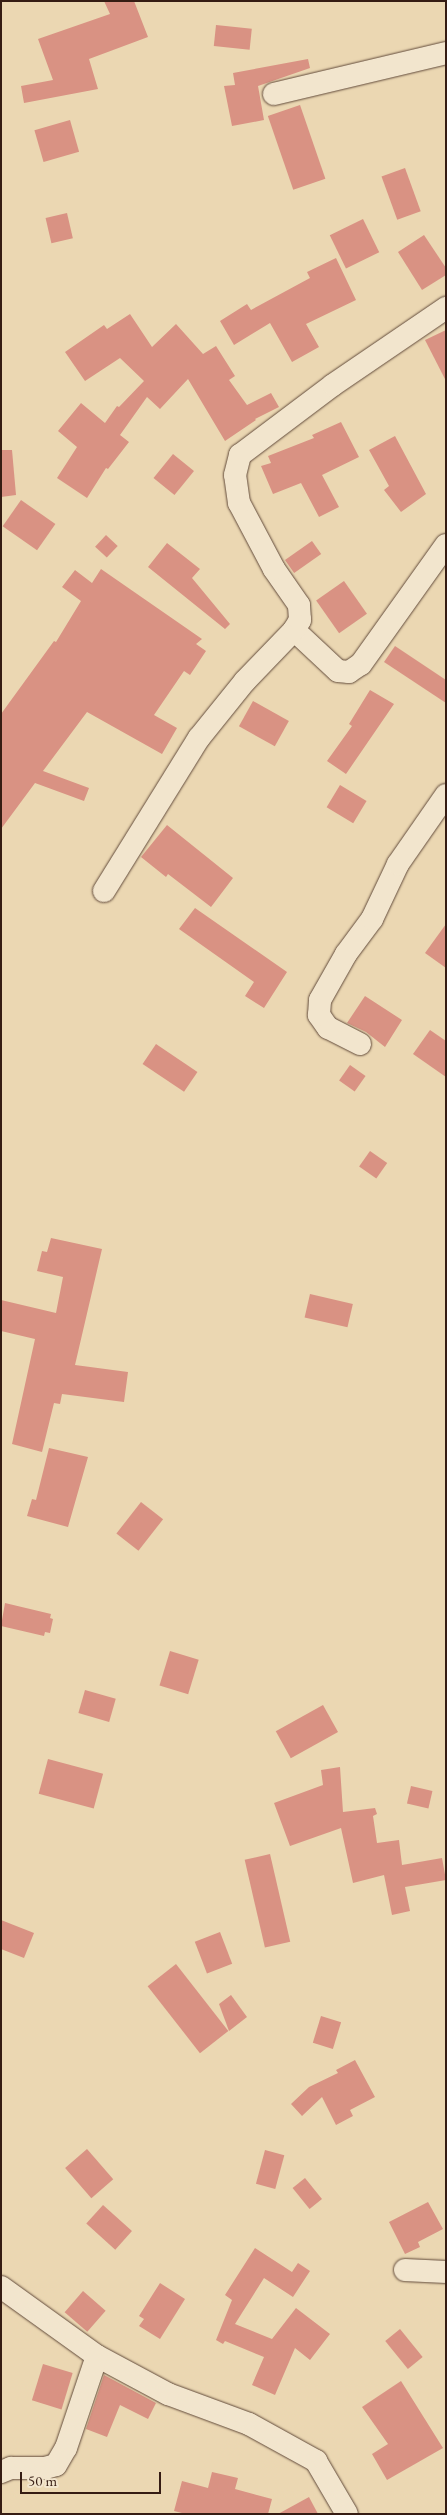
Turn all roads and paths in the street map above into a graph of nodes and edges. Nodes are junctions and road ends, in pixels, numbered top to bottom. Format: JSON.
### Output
{"nodes":[{"id":1,"x":446,"y":53,"type":"edge"},
{"id":2,"x":274,"y":94,"type":"dead end"},
{"id":3,"x":446,"y":308,"type":"edge"},
{"id":4,"x":446,"y":545,"type":"edge"},
{"id":5,"x":294,"y":630,"type":"junction"},
{"id":6,"x":446,"y":795,"type":"edge"},
{"id":7,"x":104,"y":891,"type":"dead end"},
{"id":8,"x":360,"y":1044,"type":"dead end"},
{"id":9,"x":405,"y":2270,"type":"dead end"},
{"id":10,"x":446,"y":2272,"type":"edge"},
{"id":11,"x":1,"y":2287,"type":"edge"},
{"id":12,"x":96,"y":2356,"type":"junction"},
{"id":13,"x":1,"y":2472,"type":"edge"},
{"id":14,"x":346,"y":2514,"type":"edge"}],
"edges":[{"from":1,"to":2,"type":"street"},
{"from":3,"to":5,"type":"street"},
{"from":4,"to":5,"type":"street"},
{"from":5,"to":7,"type":"street"},
{"from":6,"to":8,"type":"street"},
{"from":9,"to":10,"type":"street"},
{"from":11,"to":12,"type":"street"},
{"from":12,"to":13,"type":"street"},
{"from":12,"to":14,"type":"street"}]}
